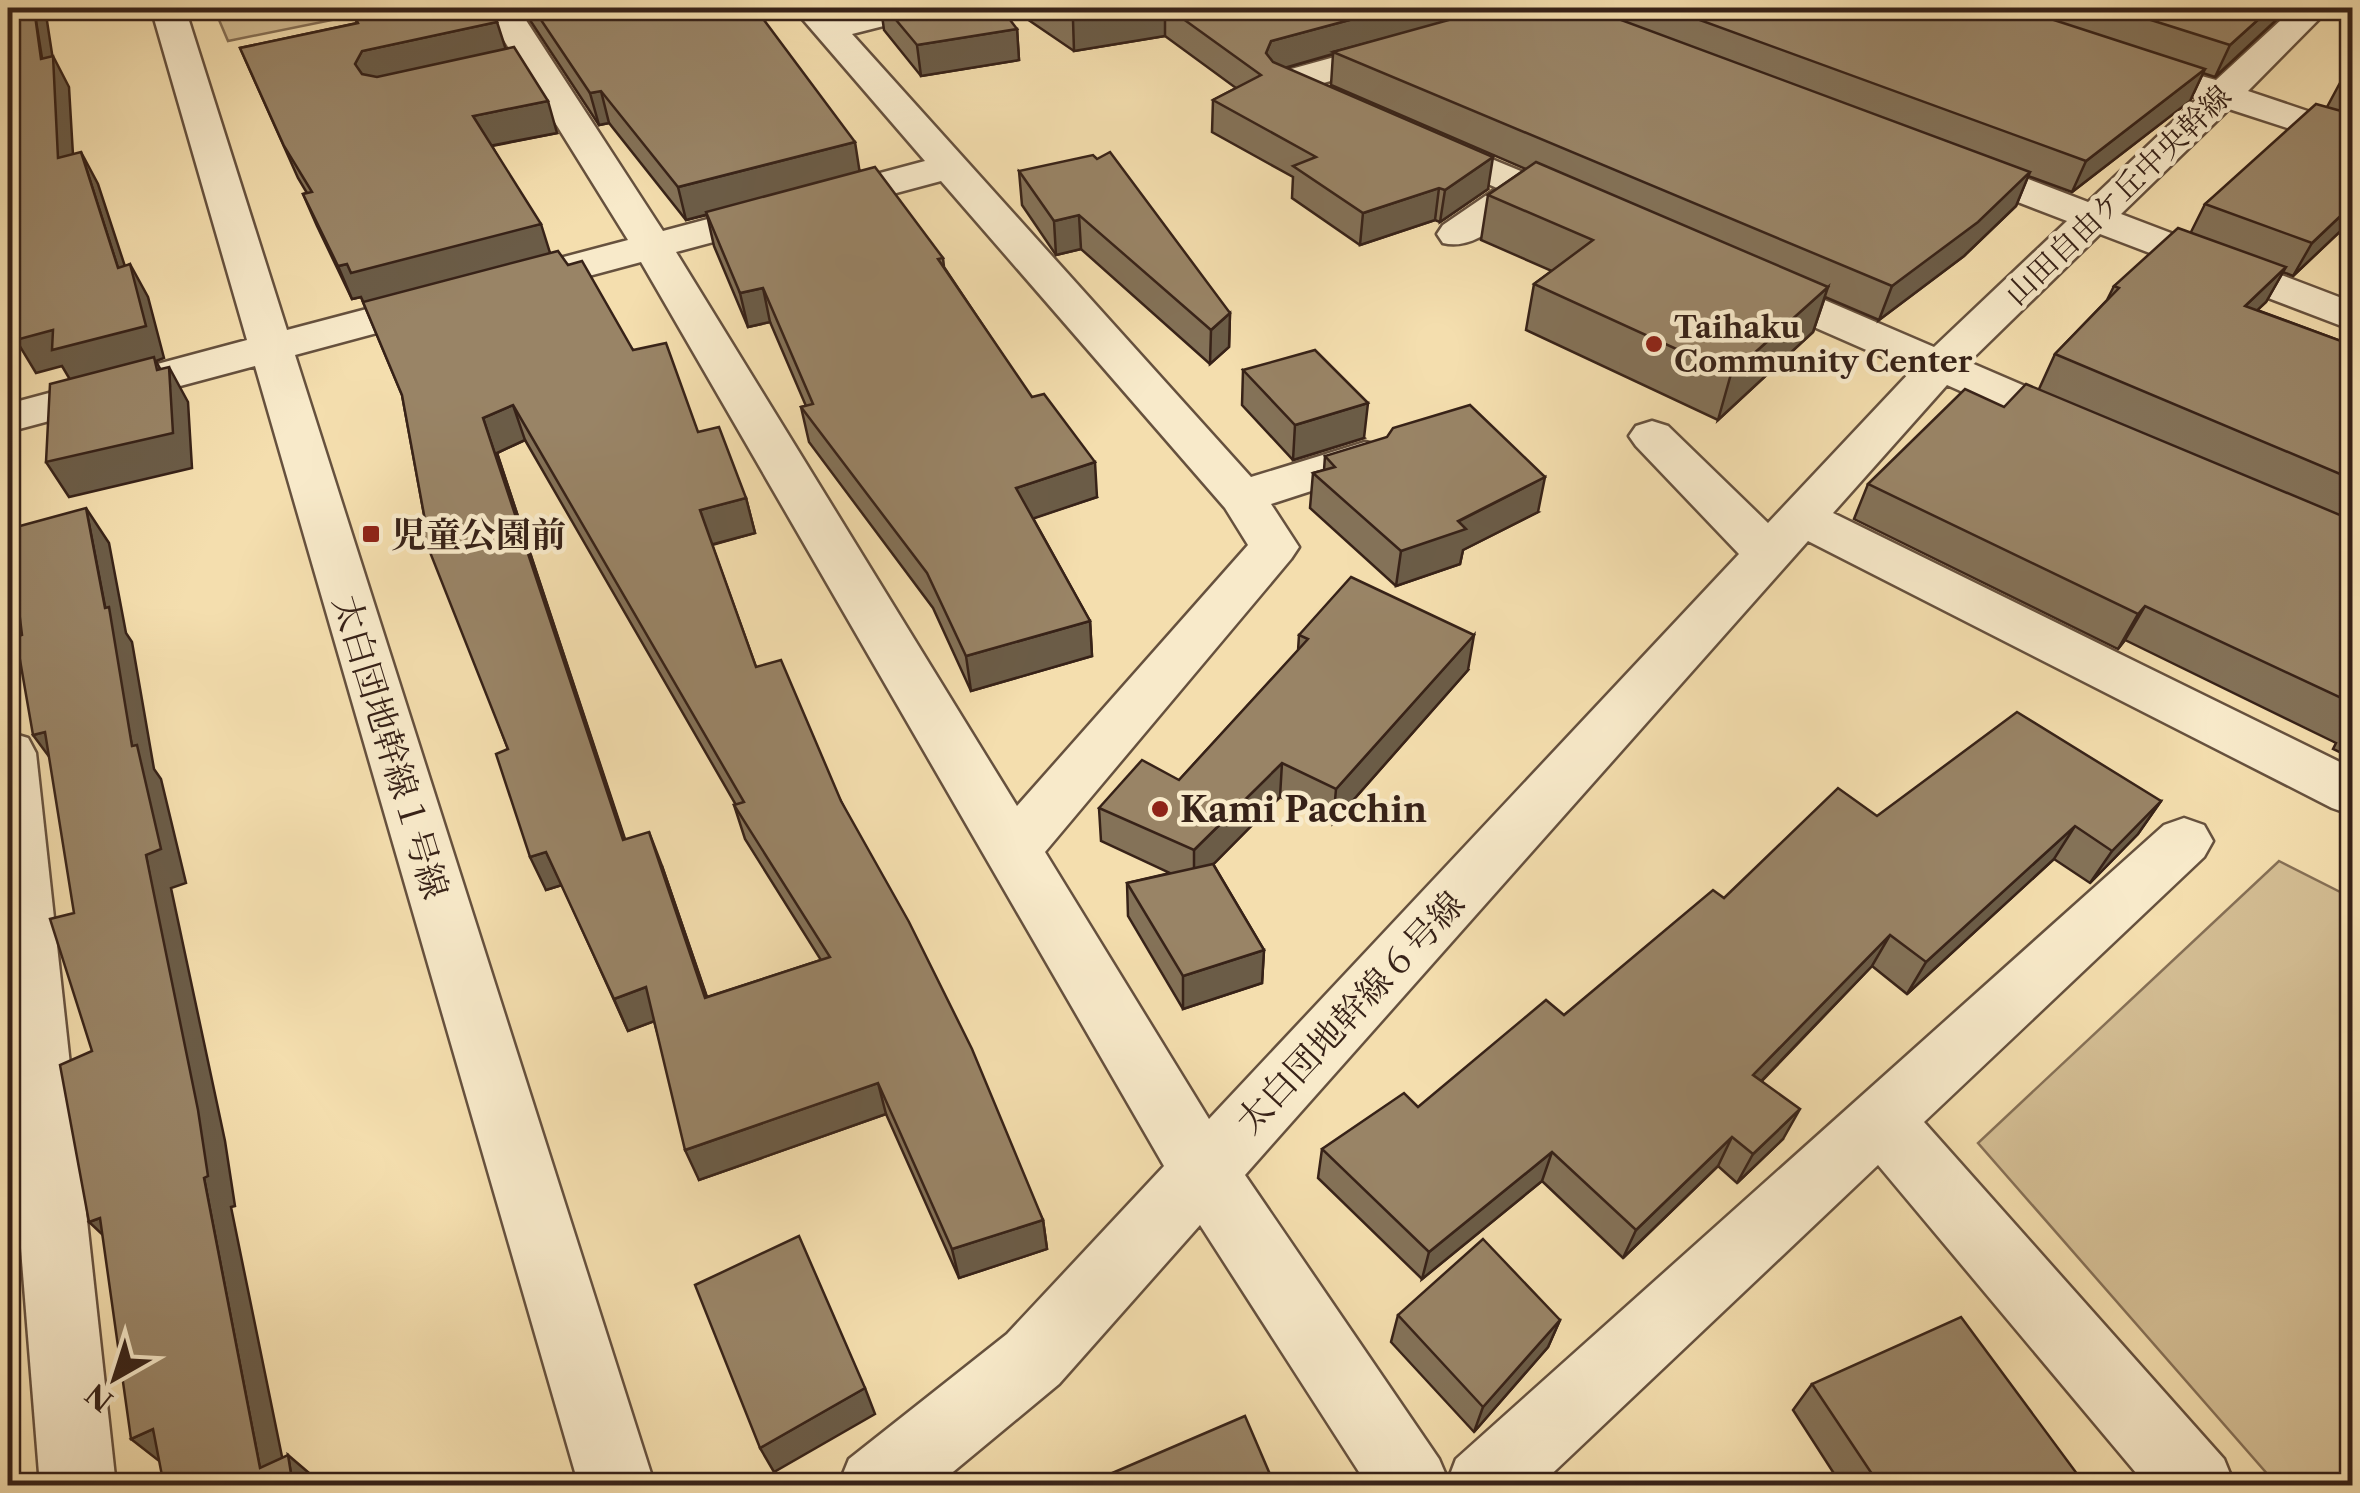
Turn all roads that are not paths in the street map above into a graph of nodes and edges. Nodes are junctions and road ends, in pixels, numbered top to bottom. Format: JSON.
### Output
{"nodes":[{"id":1,"x":168,"y":8,"type":"edge"},
{"id":2,"x":501,"y":8,"type":"edge"},
{"id":3,"x":915,"y":8,"type":"edge"},
{"id":4,"x":2313,"y":8,"type":"edge"},
{"id":5,"x":1557,"y":13,"type":"edge"},
{"id":6,"x":820,"y":18,"type":"edge"},
{"id":7,"x":2168,"y":76,"type":"edge"},
{"id":8,"x":2222,"y":94,"type":"junction"},
{"id":9,"x":2352,"y":138,"type":"edge"},
{"id":10,"x":1928,"y":154,"type":"edge"},
{"id":11,"x":948,"y":166,"type":"junction"},
{"id":12,"x":1525,"y":186,"type":"junction"},
{"id":13,"x":2094,"y":217,"type":"junction"},
{"id":14,"x":1615,"y":225,"type":"edge"},
{"id":15,"x":1457,"y":234,"type":"dead end"},
{"id":16,"x":652,"y":244,"type":"junction"},
{"id":17,"x":1706,"y":264,"type":"edge"},
{"id":18,"x":2352,"y":317,"type":"edge"},
{"id":19,"x":269,"y":347,"type":"junction"},
{"id":20,"x":1940,"y":366,"type":"junction"},
{"id":21,"x":8,"y":418,"type":"edge"},
{"id":22,"x":1652,"y":436,"type":"dead end"},
{"id":23,"x":2118,"y":444,"type":"edge"},
{"id":24,"x":1364,"y":457,"type":"edge"},
{"id":25,"x":1242,"y":497,"type":"junction"},
{"id":26,"x":1786,"y":537,"type":"junction"},
{"id":27,"x":8,"y":752,"type":"edge"},
{"id":28,"x":2352,"y":793,"type":"edge"},
{"id":29,"x":2184,"y":840,"type":"dead end"},
{"id":30,"x":1012,"y":851,"type":"junction"},
{"id":31,"x":1880,"y":1119,"type":"junction"},
{"id":32,"x":1204,"y":1172,"type":"junction"},
{"id":33,"x":78,"y":1486,"type":"edge"},
{"id":34,"x":617,"y":1486,"type":"edge"},
{"id":35,"x":876,"y":1486,"type":"edge"},
{"id":36,"x":1412,"y":1486,"type":"edge"},
{"id":37,"x":1483,"y":1486,"type":"edge"},
{"id":38,"x":2197,"y":1486,"type":"edge"}],
"edges":[{"from":1,"to":19,"type":"street","name":"太白団地幹線１号線"},
{"from":2,"to":16,"type":"street"},
{"from":3,"to":6,"type":"street"},
{"from":4,"to":8,"type":"street","name":"山田自由ケ丘中央幹線"},
{"from":5,"to":12,"type":"street"},
{"from":6,"to":11,"type":"street"},
{"from":7,"to":8,"type":"street"},
{"from":8,"to":9,"type":"street"},
{"from":8,"to":13,"type":"street","name":"山田自由ケ丘中央幹線"},
{"from":10,"to":13,"type":"street"},
{"from":11,"to":16,"type":"street"},
{"from":11,"to":25,"type":"street"},
{"from":12,"to":14,"type":"street"},
{"from":12,"to":15,"type":"street"},
{"from":13,"to":18,"type":"street"},
{"from":13,"to":20,"type":"street","name":"山田自由ケ丘中央幹線"},
{"from":16,"to":19,"type":"street"},
{"from":16,"to":30,"type":"street"},
{"from":17,"to":20,"type":"street"},
{"from":19,"to":21,"type":"street"},
{"from":19,"to":34,"type":"street","name":"太白団地幹線１号線"},
{"from":20,"to":23,"type":"street"},
{"from":20,"to":26,"type":"street","name":"山田自由ケ丘中央幹線"},
{"from":22,"to":26,"type":"street"},
{"from":24,"to":25,"type":"street"},
{"from":25,"to":30,"type":"street"},
{"from":26,"to":28,"type":"street"},
{"from":26,"to":32,"type":"street","name":"太白団地幹線６号線"},
{"from":27,"to":33,"type":"street"},
{"from":29,"to":31,"type":"street"},
{"from":30,"to":32,"type":"street"},
{"from":31,"to":37,"type":"street"},
{"from":31,"to":38,"type":"street"},
{"from":32,"to":35,"type":"street","name":"太白団地幹線６号線"},
{"from":32,"to":36,"type":"street"}]}
